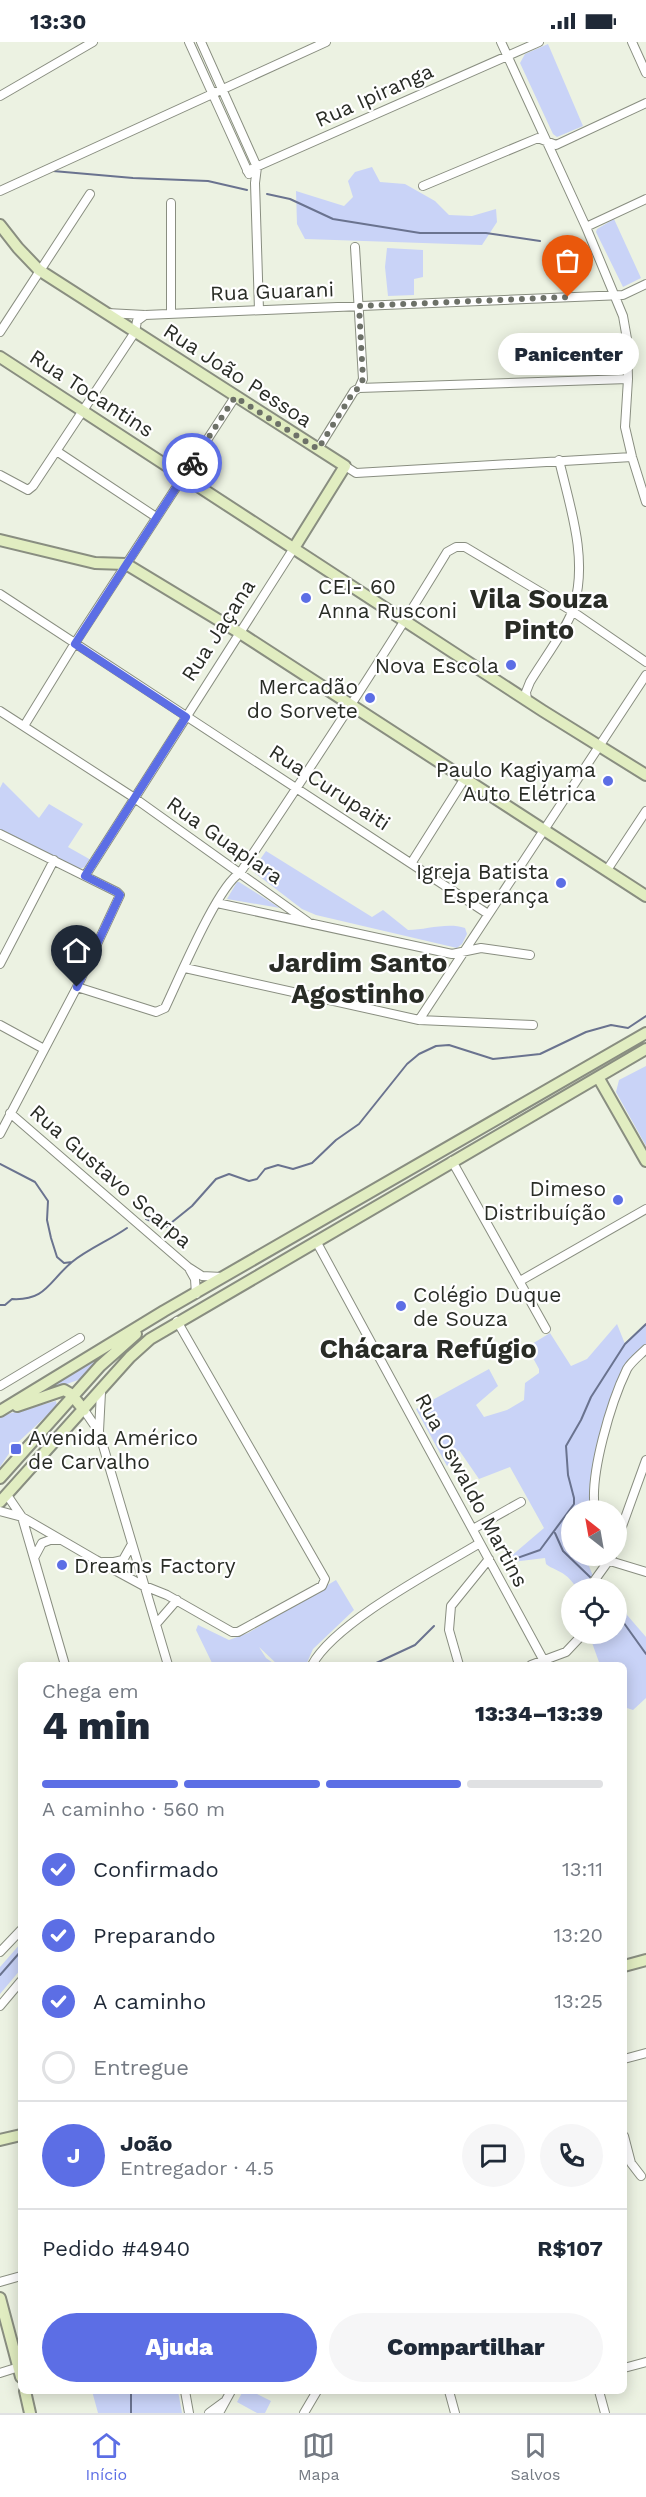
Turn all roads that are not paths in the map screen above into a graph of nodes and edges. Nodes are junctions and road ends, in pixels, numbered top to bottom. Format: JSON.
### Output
{"nodes":[{"id":1,"x":93,"y":42,"type":"edge"},
{"id":2,"x":189,"y":42,"type":"edge"},
{"id":3,"x":201,"y":42,"type":"edge"},
{"id":4,"x":326,"y":42,"type":"edge"},
{"id":5,"x":501,"y":42,"type":"edge"},
{"id":6,"x":539,"y":42,"type":"edge"},
{"id":7,"x":632,"y":42,"type":"edge"},
{"id":8,"x":507,"y":56,"type":"junction"},
{"id":9,"x":646,"y":73,"type":"edge"},
{"id":10,"x":222,"y":89,"type":"junction"},
{"id":11,"x":212,"y":93,"type":"junction"},
{"id":12,"x":0,"y":96,"type":"edge"},
{"id":13,"x":646,"y":103,"type":"edge"},
{"id":14,"x":546,"y":141,"type":"junction"},
{"id":15,"x":257,"y":167,"type":"junction"},
{"id":16,"x":247,"y":171,"type":"junction"},
{"id":17,"x":255,"y":183,"type":"junction"},
{"id":18,"x":423,"y":186,"type":"dead end"},
{"id":19,"x":0,"y":191,"type":"edge"},
{"id":20,"x":90,"y":194,"type":"dead end"},
{"id":21,"x":646,"y":199,"type":"edge"},
{"id":22,"x":171,"y":203,"type":"dead end"},
{"id":23,"x":0,"y":225,"type":"edge"},
{"id":24,"x":586,"y":227,"type":"junction"},
{"id":25,"x":355,"y":247,"type":"dead end"},
{"id":26,"x":39,"y":270,"type":"junction"},
{"id":27,"x":646,"y":284,"type":"edge"},
{"id":28,"x":616,"y":295,"type":"junction"},
{"id":29,"x":359,"y":306,"type":"junction"},
{"id":30,"x":259,"y":310,"type":"junction"},
{"id":31,"x":106,"y":313,"type":"junction"},
{"id":32,"x":171,"y":314,"type":"junction"},
{"id":33,"x":145,"y":315,"type":"junction"},
{"id":34,"x":0,"y":332,"type":"edge"},
{"id":35,"x":135,"y":332,"type":"junction"},
{"id":36,"x":0,"y":357,"type":"edge"},
{"id":37,"x":628,"y":379,"type":"junction"},
{"id":38,"x":359,"y":388,"type":"junction"},
{"id":39,"x":235,"y":397,"type":"junction"},
{"id":40,"x":84,"y":411,"type":"junction"},
{"id":41,"x":318,"y":449,"type":"junction"},
{"id":42,"x":57,"y":452,"type":"junction"},
{"id":43,"x":632,"y":457,"type":"junction"},
{"id":44,"x":559,"y":460,"type":"junction"},
{"id":45,"x":345,"y":466,"type":"junction"},
{"id":46,"x":0,"y":475,"type":"edge"},
{"id":47,"x":183,"y":476,"type":"junction"},
{"id":48,"x":646,"y":502,"type":"edge"},
{"id":49,"x":156,"y":517,"type":"junction"},
{"id":50,"x":1,"y":542,"type":"edge"},
{"id":51,"x":294,"y":548,"type":"junction"},
{"id":52,"x":126,"y":564,"type":"junction"},
{"id":53,"x":0,"y":594,"type":"edge"},
{"id":54,"x":572,"y":611,"type":"junction"},
{"id":55,"x":406,"y":620,"type":"junction"},
{"id":56,"x":240,"y":633,"type":"junction"},
{"id":57,"x":75,"y":644,"type":"junction"},
{"id":58,"x":646,"y":662,"type":"edge"},
{"id":59,"x":646,"y":675,"type":"edge"},
{"id":60,"x":527,"y":700,"type":"junction"},
{"id":61,"x":350,"y":705,"type":"junction"},
{"id":62,"x":0,"y":711,"type":"edge"},
{"id":63,"x":186,"y":717,"type":"junction"},
{"id":64,"x":24,"y":726,"type":"junction"},
{"id":65,"x":601,"y":747,"type":"junction"},
{"id":66,"x":646,"y":775,"type":"edge"},
{"id":67,"x":465,"y":778,"type":"junction"},
{"id":68,"x":298,"y":787,"type":"junction"},
{"id":69,"x":134,"y":797,"type":"junction"},
{"id":70,"x":646,"y":811,"type":"edge"},
{"id":71,"x":545,"y":830,"type":"junction"},
{"id":72,"x":0,"y":834,"type":"edge"},
{"id":73,"x":54,"y":860,"type":"junction"},
{"id":74,"x":412,"y":862,"type":"junction"},
{"id":75,"x":607,"y":870,"type":"junction"},
{"id":76,"x":240,"y":873,"type":"junction"},
{"id":77,"x":85,"y":876,"type":"junction"},
{"id":78,"x":646,"y":896,"type":"edge"},
{"id":79,"x":217,"y":903,"type":"junction"},
{"id":80,"x":488,"y":914,"type":"junction"},
{"id":81,"x":308,"y":922,"type":"junction"},
{"id":82,"x":464,"y":951,"type":"junction"},
{"id":83,"x":530,"y":955,"type":"dead end"},
{"id":84,"x":0,"y":964,"type":"edge"},
{"id":85,"x":185,"y":968,"type":"junction"},
{"id":86,"x":77,"y":987,"type":"junction"},
{"id":87,"x":419,"y":1020,"type":"junction"},
{"id":88,"x":0,"y":1025,"type":"edge"},
{"id":89,"x":533,"y":1025,"type":"dead end"},
{"id":90,"x":646,"y":1033,"type":"edge"},
{"id":91,"x":44,"y":1049,"type":"junction"},
{"id":92,"x":646,"y":1049,"type":"edge"},
{"id":93,"x":598,"y":1077,"type":"junction"},
{"id":94,"x":10,"y":1113,"type":"junction"},
{"id":95,"x":0,"y":1134,"type":"edge"},
{"id":96,"x":452,"y":1161,"type":"junction"},
{"id":97,"x":646,"y":1161,"type":"edge"},
{"id":98,"x":646,"y":1209,"type":"edge"},
{"id":99,"x":316,"y":1241,"type":"junction"},
{"id":100,"x":188,"y":1267,"type":"junction"},
{"id":101,"x":225,"y":1277,"type":"junction"},
{"id":102,"x":520,"y":1281,"type":"junction"},
{"id":103,"x":191,"y":1297,"type":"junction"},
{"id":104,"x":177,"y":1321,"type":"junction"},
{"id":105,"x":546,"y":1329,"type":"dead end"},
{"id":106,"x":80,"y":1338,"type":"dead end"},
{"id":107,"x":646,"y":1349,"type":"edge"},
{"id":108,"x":0,"y":1386,"type":"edge"},
{"id":109,"x":100,"y":1392,"type":"junction"},
{"id":110,"x":73,"y":1396,"type":"junction"},
{"id":111,"x":84,"y":1410,"type":"junction"},
{"id":112,"x":0,"y":1412,"type":"edge"},
{"id":113,"x":99,"y":1432,"type":"junction"},
{"id":114,"x":646,"y":1460,"type":"edge"},
{"id":115,"x":0,"y":1478,"type":"edge"},
{"id":116,"x":642,"y":1480,"type":"edge"},
{"id":117,"x":2,"y":1495,"type":"edge"},
{"id":118,"x":593,"y":1500,"type":"edge"},
{"id":119,"x":521,"y":1502,"type":"dead end"},
{"id":120,"x":0,"y":1511,"type":"edge"},
{"id":121,"x":22,"y":1516,"type":"junction"},
{"id":122,"x":627,"y":1516,"type":"edge"},
{"id":123,"x":473,"y":1529,"type":"junction"},
{"id":124,"x":62,"y":1540,"type":"junction"},
{"id":125,"x":480,"y":1543,"type":"junction"},
{"id":126,"x":132,"y":1544,"type":"junction"},
{"id":127,"x":489,"y":1559,"type":"junction"},
{"id":128,"x":96,"y":1560,"type":"junction"},
{"id":129,"x":34,"y":1563,"type":"junction"},
{"id":130,"x":627,"y":1564,"type":"edge"},
{"id":131,"x":646,"y":1572,"type":"edge"},
{"id":132,"x":146,"y":1587,"type":"junction"},
{"id":133,"x":177,"y":1600,"type":"junction"},
{"id":134,"x":157,"y":1623,"type":"junction"},
{"id":135,"x":574,"y":1644,"type":"edge"},
{"id":136,"x":544,"y":1661,"type":"junction"},
{"id":137,"x":64,"y":1662,"type":"edge"},
{"id":138,"x":167,"y":1662,"type":"edge"},
{"id":139,"x":314,"y":1662,"type":"edge"},
{"id":140,"x":458,"y":1662,"type":"edge"},
{"id":141,"x":541,"y":1662,"type":"edge"},
{"id":142,"x":18,"y":1933,"type":"edge"},
{"id":143,"x":0,"y":1952,"type":"edge"},
{"id":144,"x":646,"y":1960,"type":"edge"},
{"id":145,"x":627,"y":1965,"type":"edge"},
{"id":146,"x":18,"y":1985,"type":"edge"},
{"id":147,"x":0,"y":2006,"type":"edge"},
{"id":148,"x":646,"y":2053,"type":"edge"},
{"id":149,"x":627,"y":2058,"type":"edge"},
{"id":150,"x":18,"y":2136,"type":"edge"},
{"id":151,"x":0,"y":2140,"type":"edge"},
{"id":152,"x":627,"y":2148,"type":"edge"},
{"id":153,"x":641,"y":2176,"type":"dead end"},
{"id":154,"x":18,"y":2277,"type":"edge"},
{"id":155,"x":0,"y":2282,"type":"edge"},
{"id":156,"x":0,"y":2298,"type":"edge"},
{"id":157,"x":646,"y":2362,"type":"edge"},
{"id":158,"x":18,"y":2365,"type":"edge"},
{"id":159,"x":627,"y":2367,"type":"edge"},
{"id":160,"x":18,"y":2372,"type":"edge"},
{"id":161,"x":0,"y":2373,"type":"edge"},
{"id":162,"x":26,"y":2394,"type":"edge"},
{"id":163,"x":186,"y":2394,"type":"edge"},
{"id":164,"x":230,"y":2394,"type":"edge"},
{"id":165,"x":315,"y":2394,"type":"edge"},
{"id":166,"x":450,"y":2394,"type":"edge"},
{"id":167,"x":600,"y":2394,"type":"edge"},
{"id":168,"x":226,"y":2401,"type":"junction"},
{"id":169,"x":190,"y":2412,"type":"edge"},
{"id":170,"x":30,"y":2413,"type":"edge"},
{"id":171,"x":209,"y":2413,"type":"edge"},
{"id":172,"x":219,"y":2413,"type":"edge"},
{"id":173,"x":304,"y":2413,"type":"edge"},
{"id":174,"x":455,"y":2413,"type":"edge"},
{"id":175,"x":605,"y":2413,"type":"edge"}],
"edges":[{"from":1,"to":12,"type":"street"},
{"from":2,"to":11,"type":"street"},
{"from":3,"to":10,"type":"street"},
{"from":4,"to":10,"type":"street"},
{"from":5,"to":8,"type":"street"},
{"from":6,"to":8,"type":"street","name":"Rua Ipiranga"},
{"from":7,"to":9,"type":"street"},
{"from":8,"to":14,"type":"street"},
{"from":8,"to":15,"type":"street","name":"Rua Ipiranga"},
{"from":10,"to":11,"type":"street"},
{"from":10,"to":15,"type":"street"},
{"from":11,"to":16,"type":"street"},
{"from":11,"to":19,"type":"street"},
{"from":13,"to":14,"type":"street"},
{"from":14,"to":18,"type":"street"},
{"from":14,"to":24,"type":"street"},
{"from":15,"to":16,"type":"street","name":"Rua Ipiranga"},
{"from":15,"to":17,"type":"street"},
{"from":16,"to":17,"type":"street"},
{"from":17,"to":30,"type":"street"},
{"from":20,"to":26,"type":"street"},
{"from":21,"to":24,"type":"street"},
{"from":22,"to":32,"type":"street"},
{"from":23,"to":26,"type":"main road","name":"Rua João Pessoa"},
{"from":24,"to":28,"type":"street"},
{"from":25,"to":29,"type":"street"},
{"from":26,"to":31,"type":"main road","name":"Rua João Pessoa"},
{"from":26,"to":34,"type":"street"},
{"from":27,"to":28,"type":"street","name":"Rua Guarani"},
{"from":28,"to":29,"type":"street","name":"Rua Guarani"},
{"from":28,"to":37,"type":"street"},
{"from":29,"to":30,"type":"street","name":"Rua Guarani"},
{"from":29,"to":38,"type":"street"},
{"from":30,"to":32,"type":"street","name":"Rua Guarani"},
{"from":31,"to":33,"type":"street","name":"Rua Guarani"},
{"from":31,"to":35,"type":"main road","name":"Rua João Pessoa"},
{"from":32,"to":33,"type":"street","name":"Rua Guarani"},
{"from":33,"to":35,"type":"street"},
{"from":35,"to":39,"type":"main road","name":"Rua João Pessoa"},
{"from":35,"to":40,"type":"street"},
{"from":36,"to":40,"type":"main road","name":"Rua Tocantins"},
{"from":37,"to":38,"type":"street"},
{"from":37,"to":43,"type":"street"},
{"from":38,"to":41,"type":"street"},
{"from":39,"to":41,"type":"main road","name":"Rua João Pessoa"},
{"from":39,"to":47,"type":"street"},
{"from":40,"to":42,"type":"street"},
{"from":40,"to":47,"type":"main road","name":"Rua Tocantins"},
{"from":41,"to":45,"type":"main road","name":"Rua João Pessoa"},
{"from":42,"to":46,"type":"street"},
{"from":42,"to":49,"type":"street"},
{"from":43,"to":44,"type":"street","name":"Rua João Pessoa"},
{"from":43,"to":48,"type":"street"},
{"from":44,"to":45,"type":"street","name":"Rua João Pessoa"},
{"from":44,"to":54,"type":"street"},
{"from":45,"to":51,"type":"main road","name":"Rua Jaçana"},
{"from":47,"to":49,"type":"street"},
{"from":47,"to":51,"type":"main road","name":"Rua Tocantins"},
{"from":49,"to":52,"type":"street"},
{"from":50,"to":52,"type":"main road"},
{"from":51,"to":55,"type":"main road","name":"Rua Tocantins"},
{"from":51,"to":56,"type":"street","name":"Rua Jaçana"},
{"from":52,"to":56,"type":"main road"},
{"from":52,"to":57,"type":"street"},
{"from":53,"to":57,"type":"street","name":"Rua Curupaiti"},
{"from":54,"to":55,"type":"street"},
{"from":54,"to":58,"type":"street"},
{"from":54,"to":60,"type":"street"},
{"from":55,"to":60,"type":"main road","name":"Rua Tocantins"},
{"from":55,"to":61,"type":"street"},
{"from":56,"to":61,"type":"main road"},
{"from":56,"to":63,"type":"street","name":"Rua Jaçana"},
{"from":57,"to":63,"type":"street","name":"Rua Curupaiti"},
{"from":57,"to":64,"type":"street"},
{"from":59,"to":65,"type":"street"},
{"from":60,"to":65,"type":"main road","name":"Rua Tocantins"},
{"from":61,"to":67,"type":"main road"},
{"from":61,"to":68,"type":"street"},
{"from":62,"to":64,"type":"street","name":"Rua Guapiara"},
{"from":63,"to":68,"type":"street","name":"Rua Curupaiti"},
{"from":63,"to":69,"type":"street","name":"Rua Jaçana"},
{"from":64,"to":69,"type":"street","name":"Rua Guapiara"},
{"from":65,"to":66,"type":"main road","name":"Rua Tocantins"},
{"from":65,"to":71,"type":"street"},
{"from":67,"to":71,"type":"main road"},
{"from":67,"to":74,"type":"street"},
{"from":68,"to":74,"type":"street","name":"Rua Curupaiti"},
{"from":68,"to":76,"type":"street"},
{"from":69,"to":76,"type":"street","name":"Rua Guapiara"},
{"from":69,"to":77,"type":"street","name":"Rua Jaçana"},
{"from":70,"to":75,"type":"street"},
{"from":71,"to":75,"type":"main road"},
{"from":71,"to":80,"type":"street"},
{"from":72,"to":73,"type":"street"},
{"from":73,"to":77,"type":"street"},
{"from":73,"to":84,"type":"street"},
{"from":74,"to":80,"type":"street","name":"Rua Curupaiti"},
{"from":75,"to":78,"type":"main road"},
{"from":76,"to":79,"type":"street"},
{"from":76,"to":81,"type":"street","name":"Rua Guapiara"},
{"from":77,"to":86,"type":"street"},
{"from":79,"to":81,"type":"street"},
{"from":79,"to":85,"type":"street"},
{"from":80,"to":82,"type":"street"},
{"from":81,"to":82,"type":"street"},
{"from":82,"to":83,"type":"street"},
{"from":82,"to":87,"type":"street"},
{"from":85,"to":86,"type":"street"},
{"from":85,"to":87,"type":"street"},
{"from":86,"to":91,"type":"street"},
{"from":87,"to":89,"type":"street"},
{"from":88,"to":91,"type":"street"},
{"from":90,"to":101,"type":"main road"},
{"from":91,"to":94,"type":"street"},
{"from":92,"to":93,"type":"main road"},
{"from":93,"to":96,"type":"main road"},
{"from":93,"to":97,"type":"main road"},
{"from":94,"to":95,"type":"street"},
{"from":94,"to":100,"type":"street","name":"Rua Gustavo Scarpa"},
{"from":96,"to":99,"type":"main road"},
{"from":96,"to":102,"type":"street"},
{"from":98,"to":102,"type":"street"},
{"from":99,"to":104,"type":"main road"},
{"from":99,"to":123,"type":"street","name":"Rua Oswaldo Martins"},
{"from":100,"to":101,"type":"street","name":"Rua Gustavo Scarpa"},
{"from":100,"to":103,"type":"street","name":"Rua Gustavo Scarpa"},
{"from":101,"to":103,"type":"main road"},
{"from":102,"to":105,"type":"street"},
{"from":103,"to":110,"type":"main road"},
{"from":103,"to":112,"type":"main road"},
{"from":104,"to":109,"type":"main road"},
{"from":104,"to":133,"type":"street"},
{"from":106,"to":108,"type":"street"},
{"from":107,"to":118,"type":"street"},
{"from":109,"to":111,"type":"main road"},
{"from":109,"to":113,"type":"street"},
{"from":110,"to":111,"type":"main road"},
{"from":110,"to":112,"type":"main road"},
{"from":110,"to":115,"type":"main road"},
{"from":111,"to":113,"type":"street"},
{"from":111,"to":117,"type":"main road"},
{"from":113,"to":126,"type":"street"},
{"from":114,"to":116,"type":"street"},
{"from":116,"to":122,"type":"street"},
{"from":117,"to":121,"type":"street"},
{"from":119,"to":123,"type":"street"},
{"from":120,"to":121,"type":"street"},
{"from":121,"to":124,"type":"street"},
{"from":121,"to":129,"type":"street"},
{"from":123,"to":125,"type":"street","name":"Rua Oswaldo Martins"},
{"from":124,"to":128,"type":"street"},
{"from":124,"to":129,"type":"street"},
{"from":125,"to":127,"type":"street","name":"Rua Oswaldo Martins"},
{"from":125,"to":139,"type":"street"},
{"from":126,"to":128,"type":"street"},
{"from":126,"to":132,"type":"street"},
{"from":127,"to":136,"type":"street","name":"Rua Oswaldo Martins"},
{"from":127,"to":140,"type":"street"},
{"from":128,"to":132,"type":"street"},
{"from":129,"to":137,"type":"street"},
{"from":130,"to":131,"type":"street"},
{"from":132,"to":133,"type":"street"},
{"from":132,"to":134,"type":"street"},
{"from":133,"to":134,"type":"street"},
{"from":134,"to":138,"type":"street"},
{"from":135,"to":136,"type":"street"},
{"from":136,"to":141,"type":"street"},
{"from":142,"to":143,"type":"street"},
{"from":144,"to":145,"type":"main road"},
{"from":146,"to":147,"type":"street"},
{"from":148,"to":149,"type":"street"},
{"from":150,"to":151,"type":"main road"},
{"from":152,"to":153,"type":"street"},
{"from":154,"to":155,"type":"street"},
{"from":156,"to":158,"type":"main road"},
{"from":157,"to":159,"type":"street"},
{"from":160,"to":161,"type":"street"},
{"from":162,"to":170,"type":"main road"},
{"from":163,"to":169,"type":"street"},
{"from":164,"to":168,"type":"street"},
{"from":165,"to":173,"type":"street"},
{"from":166,"to":174,"type":"street"},
{"from":167,"to":175,"type":"street"},
{"from":168,"to":171,"type":"street"},
{"from":168,"to":172,"type":"street"}]}
